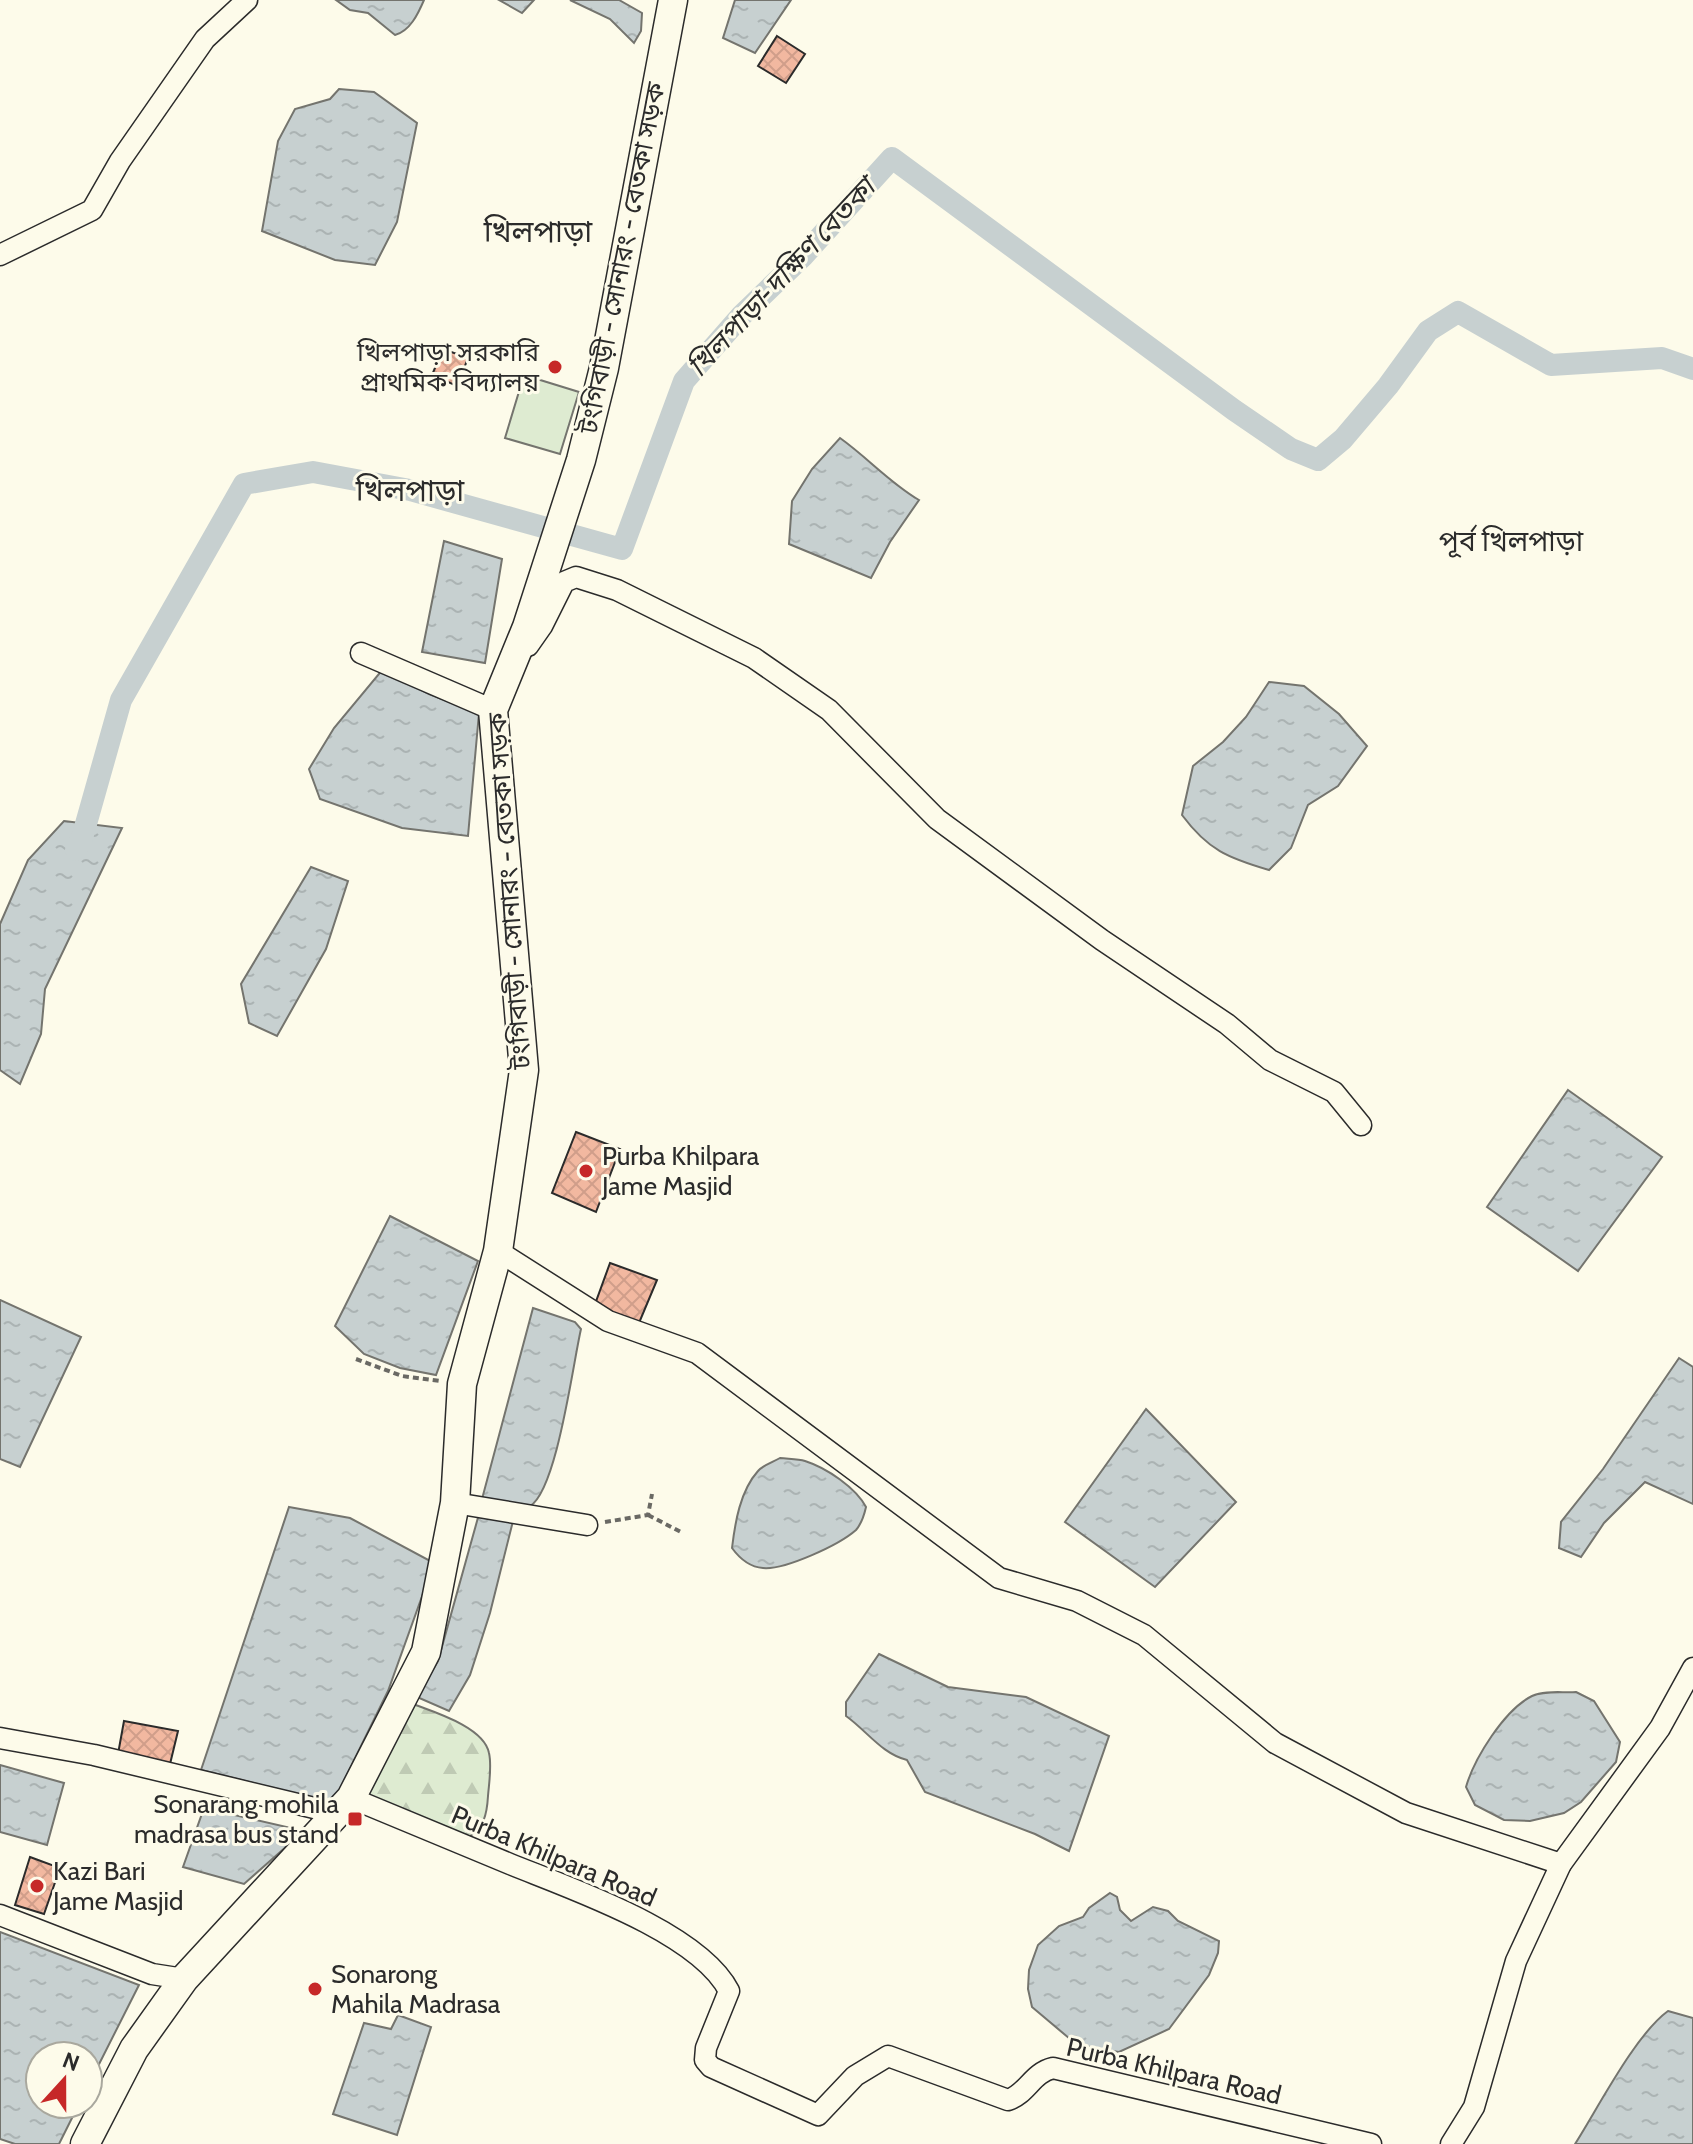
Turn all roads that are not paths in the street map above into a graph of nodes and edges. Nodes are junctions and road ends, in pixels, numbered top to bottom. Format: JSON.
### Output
{"nodes":[{"id":1,"x":247,"y":0,"type":"edge"},
{"id":2,"x":667,"y":2,"type":"edge"},
{"id":3,"x":0,"y":255,"type":"edge"},
{"id":4,"x":361,"y":653,"type":"dead end"},
{"id":5,"x":515,"y":655,"type":"junction"},
{"id":6,"x":493,"y":710,"type":"junction"},
{"id":7,"x":1361,"y":1125,"type":"dead end"},
{"id":8,"x":498,"y":1251,"type":"junction"},
{"id":9,"x":455,"y":1503,"type":"junction"},
{"id":10,"x":587,"y":1525,"type":"road end"},
{"id":11,"x":1693,"y":1668,"type":"edge"},
{"id":12,"x":0,"y":1738,"type":"edge"},
{"id":13,"x":343,"y":1805,"type":"junction"},
{"id":14,"x":1561,"y":1864,"type":"junction"},
{"id":15,"x":0,"y":1915,"type":"edge"},
{"id":16,"x":184,"y":1979,"type":"junction"},
{"id":17,"x":85,"y":2144,"type":"edge"},
{"id":18,"x":1371,"y":2144,"type":"edge"},
{"id":19,"x":1451,"y":2144,"type":"edge"}],
"edges":[{"from":1,"to":3,"type":"street"},
{"from":2,"to":5,"type":"street","name":"টংগিবাড়ী - সোনারং - বেতকা সড়ক"},
{"from":4,"to":6,"type":"street"},
{"from":5,"to":6,"type":"street","name":"টংগিবাড়ী - সোনারং - বেতকা সড়ক"},
{"from":5,"to":7,"type":"street"},
{"from":6,"to":8,"type":"street","name":"টংগিবাড়ী - সোনারং - বেতকা সড়ক"},
{"from":8,"to":9,"type":"street","name":"টংগিবাড়ী - সোনারং - বেতকা সড়ক"},
{"from":8,"to":14,"type":"street"},
{"from":9,"to":10,"type":"street"},
{"from":9,"to":13,"type":"street","name":"টংগিবাড়ী - সোনারং - বেতকা সড়ক"},
{"from":11,"to":14,"type":"street"},
{"from":12,"to":13,"type":"street"},
{"from":13,"to":16,"type":"street","name":"টংগিবাড়ী - সোনারং - বেতকা সড়ক"},
{"from":13,"to":18,"type":"street","name":"Purba Khilpara Road"},
{"from":14,"to":19,"type":"street"},
{"from":15,"to":16,"type":"street"},
{"from":16,"to":17,"type":"street","name":"টংগিবাড়ী - সোনারং - বেতকা সড়ক"}]}
